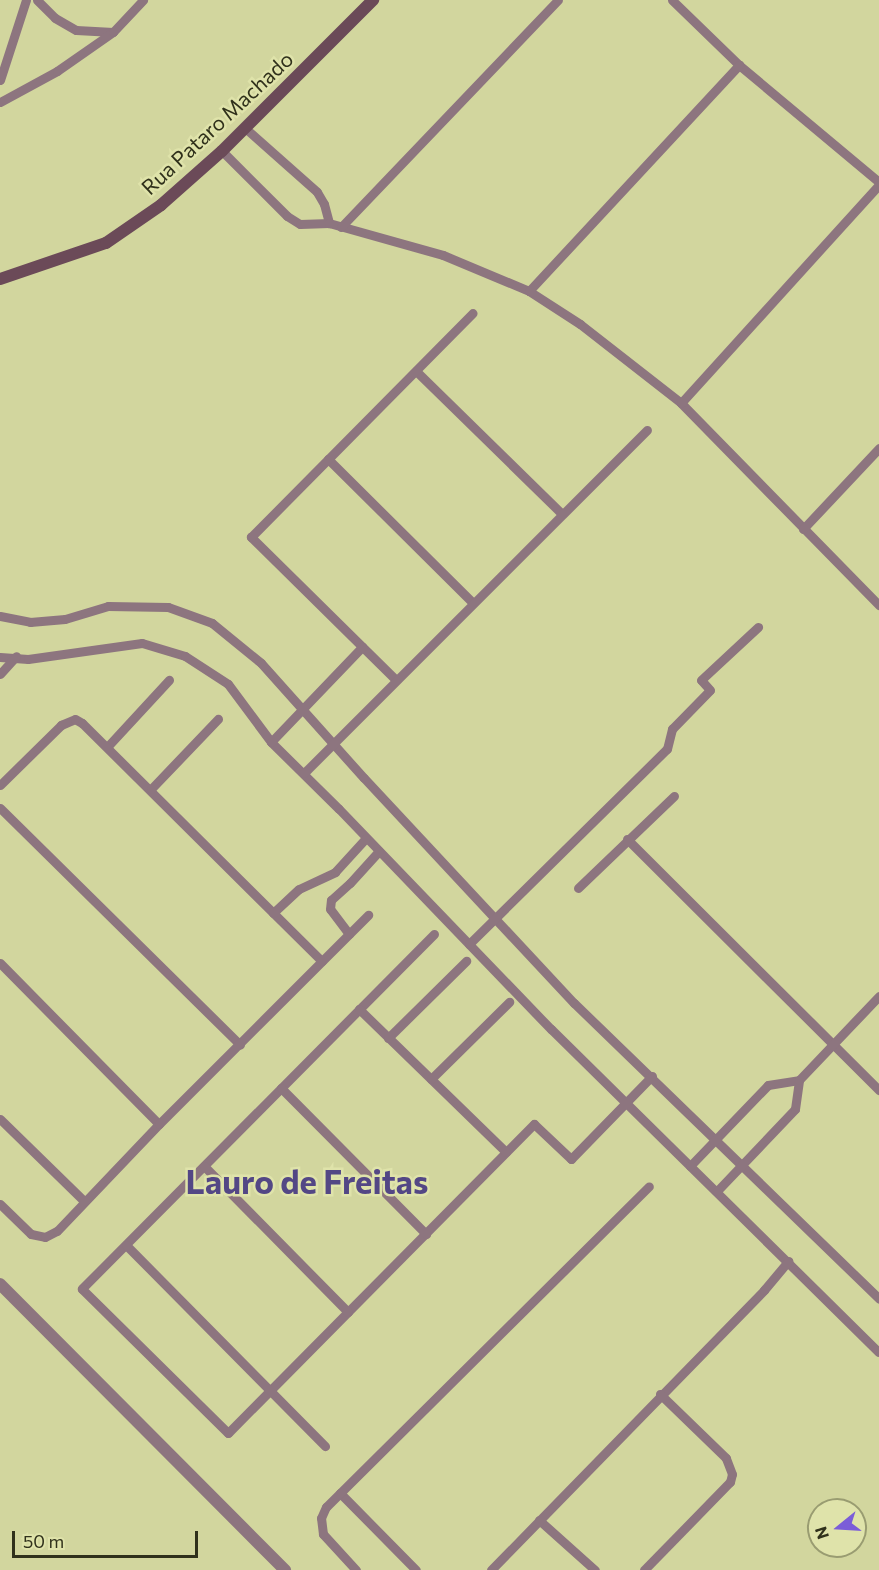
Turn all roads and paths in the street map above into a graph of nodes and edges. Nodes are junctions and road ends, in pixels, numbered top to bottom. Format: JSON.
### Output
{"nodes":[{"id":1,"x":26,"y":0,"type":"edge"},
{"id":2,"x":37,"y":0,"type":"edge"},
{"id":3,"x":143,"y":0,"type":"edge"},
{"id":4,"x":373,"y":0,"type":"edge"},
{"id":5,"x":558,"y":0,"type":"edge"},
{"id":6,"x":672,"y":0,"type":"edge"},
{"id":7,"x":112,"y":32,"type":"junction"},
{"id":8,"x":740,"y":65,"type":"junction"},
{"id":9,"x":0,"y":80,"type":"edge"},
{"id":10,"x":0,"y":102,"type":"edge"},
{"id":11,"x":245,"y":128,"type":"junction"},
{"id":12,"x":222,"y":151,"type":"junction"},
{"id":13,"x":879,"y":183,"type":"edge"},
{"id":14,"x":329,"y":223,"type":"junction"},
{"id":15,"x":341,"y":227,"type":"junction"},
{"id":16,"x":2,"y":279,"type":"edge"},
{"id":17,"x":529,"y":291,"type":"junction"},
{"id":18,"x":473,"y":313,"type":"dead end"},
{"id":19,"x":416,"y":371,"type":"junction"},
{"id":20,"x":681,"y":404,"type":"junction"},
{"id":21,"x":646,"y":430,"type":"dead end"},
{"id":22,"x":879,"y":448,"type":"edge"},
{"id":23,"x":328,"y":459,"type":"junction"},
{"id":24,"x":562,"y":514,"type":"junction"},
{"id":25,"x":803,"y":529,"type":"junction"},
{"id":26,"x":473,"y":603,"type":"junction"},
{"id":27,"x":879,"y":605,"type":"edge"},
{"id":28,"x":0,"y":616,"type":"edge"},
{"id":29,"x":758,"y":627,"type":"dead end"},
{"id":30,"x":362,"y":647,"type":"junction"},
{"id":31,"x":16,"y":656,"type":"junction"},
{"id":32,"x":0,"y":657,"type":"edge"},
{"id":33,"x":0,"y":674,"type":"edge"},
{"id":34,"x":169,"y":680,"type":"dead end"},
{"id":35,"x":396,"y":680,"type":"junction"},
{"id":36,"x":303,"y":710,"type":"junction"},
{"id":37,"x":218,"y":719,"type":"dead end"},
{"id":38,"x":272,"y":742,"type":"junction"},
{"id":39,"x":334,"y":744,"type":"junction"},
{"id":40,"x":108,"y":747,"type":"junction"},
{"id":41,"x":304,"y":774,"type":"junction"},
{"id":42,"x":0,"y":785,"type":"edge"},
{"id":43,"x":151,"y":789,"type":"junction"},
{"id":44,"x":674,"y":796,"type":"dead end"},
{"id":45,"x":0,"y":808,"type":"edge"},
{"id":46,"x":366,"y":838,"type":"junction"},
{"id":47,"x":627,"y":839,"type":"junction"},
{"id":48,"x":379,"y":851,"type":"junction"},
{"id":49,"x":578,"y":888,"type":"dead end"},
{"id":50,"x":273,"y":913,"type":"junction"},
{"id":51,"x":368,"y":915,"type":"dead end"},
{"id":52,"x":496,"y":919,"type":"junction"},
{"id":53,"x":349,"y":934,"type":"junction"},
{"id":54,"x":434,"y":934,"type":"dead end"},
{"id":55,"x":469,"y":944,"type":"junction"},
{"id":56,"x":322,"y":961,"type":"junction"},
{"id":57,"x":466,"y":961,"type":"dead end"},
{"id":58,"x":0,"y":963,"type":"edge"},
{"id":59,"x":879,"y":996,"type":"edge"},
{"id":60,"x":509,"y":1002,"type":"dead end"},
{"id":61,"x":359,"y":1009,"type":"junction"},
{"id":62,"x":388,"y":1038,"type":"junction"},
{"id":63,"x":240,"y":1045,"type":"junction"},
{"id":64,"x":832,"y":1045,"type":"junction"},
{"id":65,"x":652,"y":1076,"type":"junction"},
{"id":66,"x":431,"y":1079,"type":"junction"},
{"id":67,"x":799,"y":1080,"type":"junction"},
{"id":68,"x":281,"y":1088,"type":"junction"},
{"id":69,"x":879,"y":1090,"type":"edge"},
{"id":70,"x":626,"y":1103,"type":"junction"},
{"id":71,"x":0,"y":1119,"type":"edge"},
{"id":72,"x":159,"y":1124,"type":"junction"},
{"id":73,"x":716,"y":1139,"type":"junction"},
{"id":74,"x":506,"y":1152,"type":"junction"},
{"id":75,"x":742,"y":1164,"type":"junction"},
{"id":76,"x":204,"y":1166,"type":"junction"},
{"id":77,"x":690,"y":1166,"type":"junction"},
{"id":78,"x":649,"y":1186,"type":"dead end"},
{"id":79,"x":717,"y":1191,"type":"junction"},
{"id":80,"x":84,"y":1201,"type":"junction"},
{"id":81,"x":0,"y":1204,"type":"edge"},
{"id":82,"x":426,"y":1234,"type":"junction"},
{"id":83,"x":126,"y":1245,"type":"junction"},
{"id":84,"x":788,"y":1261,"type":"junction"},
{"id":85,"x":0,"y":1284,"type":"edge"},
{"id":86,"x":879,"y":1299,"type":"edge"},
{"id":87,"x":348,"y":1312,"type":"junction"},
{"id":88,"x":879,"y":1352,"type":"edge"},
{"id":89,"x":270,"y":1390,"type":"junction"},
{"id":90,"x":660,"y":1394,"type":"junction"},
{"id":91,"x":325,"y":1446,"type":"dead end"},
{"id":92,"x":340,"y":1493,"type":"junction"},
{"id":93,"x":539,"y":1520,"type":"junction"},
{"id":94,"x":285,"y":1570,"type":"edge"},
{"id":95,"x":356,"y":1570,"type":"edge"},
{"id":96,"x":416,"y":1570,"type":"edge"},
{"id":97,"x":491,"y":1570,"type":"edge"},
{"id":98,"x":595,"y":1570,"type":"edge"},
{"id":99,"x":644,"y":1570,"type":"edge"}],
"edges":[{"from":1,"to":9,"type":"lane"},
{"from":2,"to":7,"type":"lane"},
{"from":3,"to":7,"type":"lane"},
{"from":4,"to":11,"type":"street","name":"Rua Pataro Machado"},
{"from":5,"to":15,"type":"lane"},
{"from":6,"to":8,"type":"lane"},
{"from":7,"to":10,"type":"lane"},
{"from":8,"to":13,"type":"lane"},
{"from":8,"to":17,"type":"lane"},
{"from":11,"to":12,"type":"street","name":"Rua Pataro Machado"},
{"from":11,"to":14,"type":"lane"},
{"from":12,"to":14,"type":"lane"},
{"from":12,"to":16,"type":"street","name":"Rua Pataro Machado"},
{"from":13,"to":20,"type":"lane"},
{"from":14,"to":15,"type":"lane"},
{"from":15,"to":17,"type":"lane"},
{"from":17,"to":20,"type":"lane"},
{"from":18,"to":19,"type":"lane"},
{"from":19,"to":23,"type":"lane"},
{"from":19,"to":24,"type":"lane"},
{"from":20,"to":25,"type":"lane"},
{"from":21,"to":24,"type":"lane"},
{"from":22,"to":25,"type":"lane"},
{"from":23,"to":26,"type":"lane"},
{"from":23,"to":30,"type":"lane"},
{"from":24,"to":26,"type":"lane"},
{"from":25,"to":27,"type":"lane"},
{"from":26,"to":35,"type":"lane"},
{"from":28,"to":36,"type":"lane"},
{"from":29,"to":52,"type":"lane"},
{"from":30,"to":35,"type":"lane"},
{"from":30,"to":36,"type":"lane"},
{"from":31,"to":32,"type":"lane"},
{"from":31,"to":33,"type":"lane"},
{"from":31,"to":38,"type":"lane"},
{"from":34,"to":40,"type":"lane"},
{"from":35,"to":39,"type":"lane"},
{"from":36,"to":38,"type":"lane"},
{"from":36,"to":39,"type":"lane"},
{"from":37,"to":43,"type":"lane"},
{"from":38,"to":41,"type":"lane"},
{"from":39,"to":41,"type":"lane"},
{"from":39,"to":52,"type":"lane"},
{"from":40,"to":42,"type":"lane"},
{"from":40,"to":43,"type":"lane"},
{"from":41,"to":46,"type":"lane"},
{"from":43,"to":50,"type":"lane"},
{"from":44,"to":47,"type":"lane"},
{"from":45,"to":63,"type":"lane"},
{"from":46,"to":48,"type":"lane"},
{"from":46,"to":50,"type":"lane"},
{"from":47,"to":49,"type":"lane"},
{"from":47,"to":64,"type":"lane"},
{"from":48,"to":53,"type":"lane"},
{"from":48,"to":55,"type":"lane"},
{"from":50,"to":56,"type":"lane"},
{"from":51,"to":53,"type":"lane"},
{"from":52,"to":55,"type":"lane"},
{"from":52,"to":65,"type":"lane"},
{"from":53,"to":56,"type":"lane"},
{"from":54,"to":61,"type":"lane"},
{"from":55,"to":70,"type":"lane"},
{"from":56,"to":63,"type":"lane"},
{"from":57,"to":62,"type":"lane"},
{"from":58,"to":72,"type":"lane"},
{"from":59,"to":64,"type":"lane"},
{"from":60,"to":66,"type":"lane"},
{"from":61,"to":62,"type":"lane"},
{"from":61,"to":68,"type":"lane"},
{"from":62,"to":66,"type":"lane"},
{"from":63,"to":72,"type":"lane"},
{"from":64,"to":67,"type":"lane"},
{"from":64,"to":69,"type":"lane"},
{"from":65,"to":70,"type":"lane"},
{"from":65,"to":73,"type":"lane"},
{"from":66,"to":74,"type":"lane"},
{"from":67,"to":73,"type":"lane"},
{"from":67,"to":75,"type":"lane"},
{"from":68,"to":76,"type":"lane"},
{"from":68,"to":82,"type":"lane"},
{"from":70,"to":74,"type":"lane"},
{"from":70,"to":77,"type":"lane"},
{"from":71,"to":80,"type":"lane"},
{"from":72,"to":80,"type":"lane"},
{"from":73,"to":75,"type":"lane"},
{"from":73,"to":77,"type":"lane"},
{"from":74,"to":82,"type":"lane"},
{"from":75,"to":79,"type":"lane"},
{"from":75,"to":86,"type":"lane"},
{"from":76,"to":83,"type":"lane"},
{"from":76,"to":87,"type":"lane"},
{"from":77,"to":79,"type":"lane"},
{"from":78,"to":92,"type":"lane"},
{"from":79,"to":84,"type":"lane"},
{"from":80,"to":81,"type":"lane"},
{"from":82,"to":87,"type":"lane"},
{"from":83,"to":89,"type":"lane"},
{"from":83,"to":89,"type":"lane"},
{"from":84,"to":88,"type":"lane"},
{"from":84,"to":90,"type":"lane"},
{"from":85,"to":94,"type":"street"},
{"from":87,"to":89,"type":"lane"},
{"from":89,"to":91,"type":"lane"},
{"from":90,"to":93,"type":"lane"},
{"from":90,"to":99,"type":"lane"},
{"from":92,"to":95,"type":"lane"},
{"from":92,"to":96,"type":"lane"},
{"from":93,"to":97,"type":"lane"},
{"from":93,"to":98,"type":"lane"}]}
